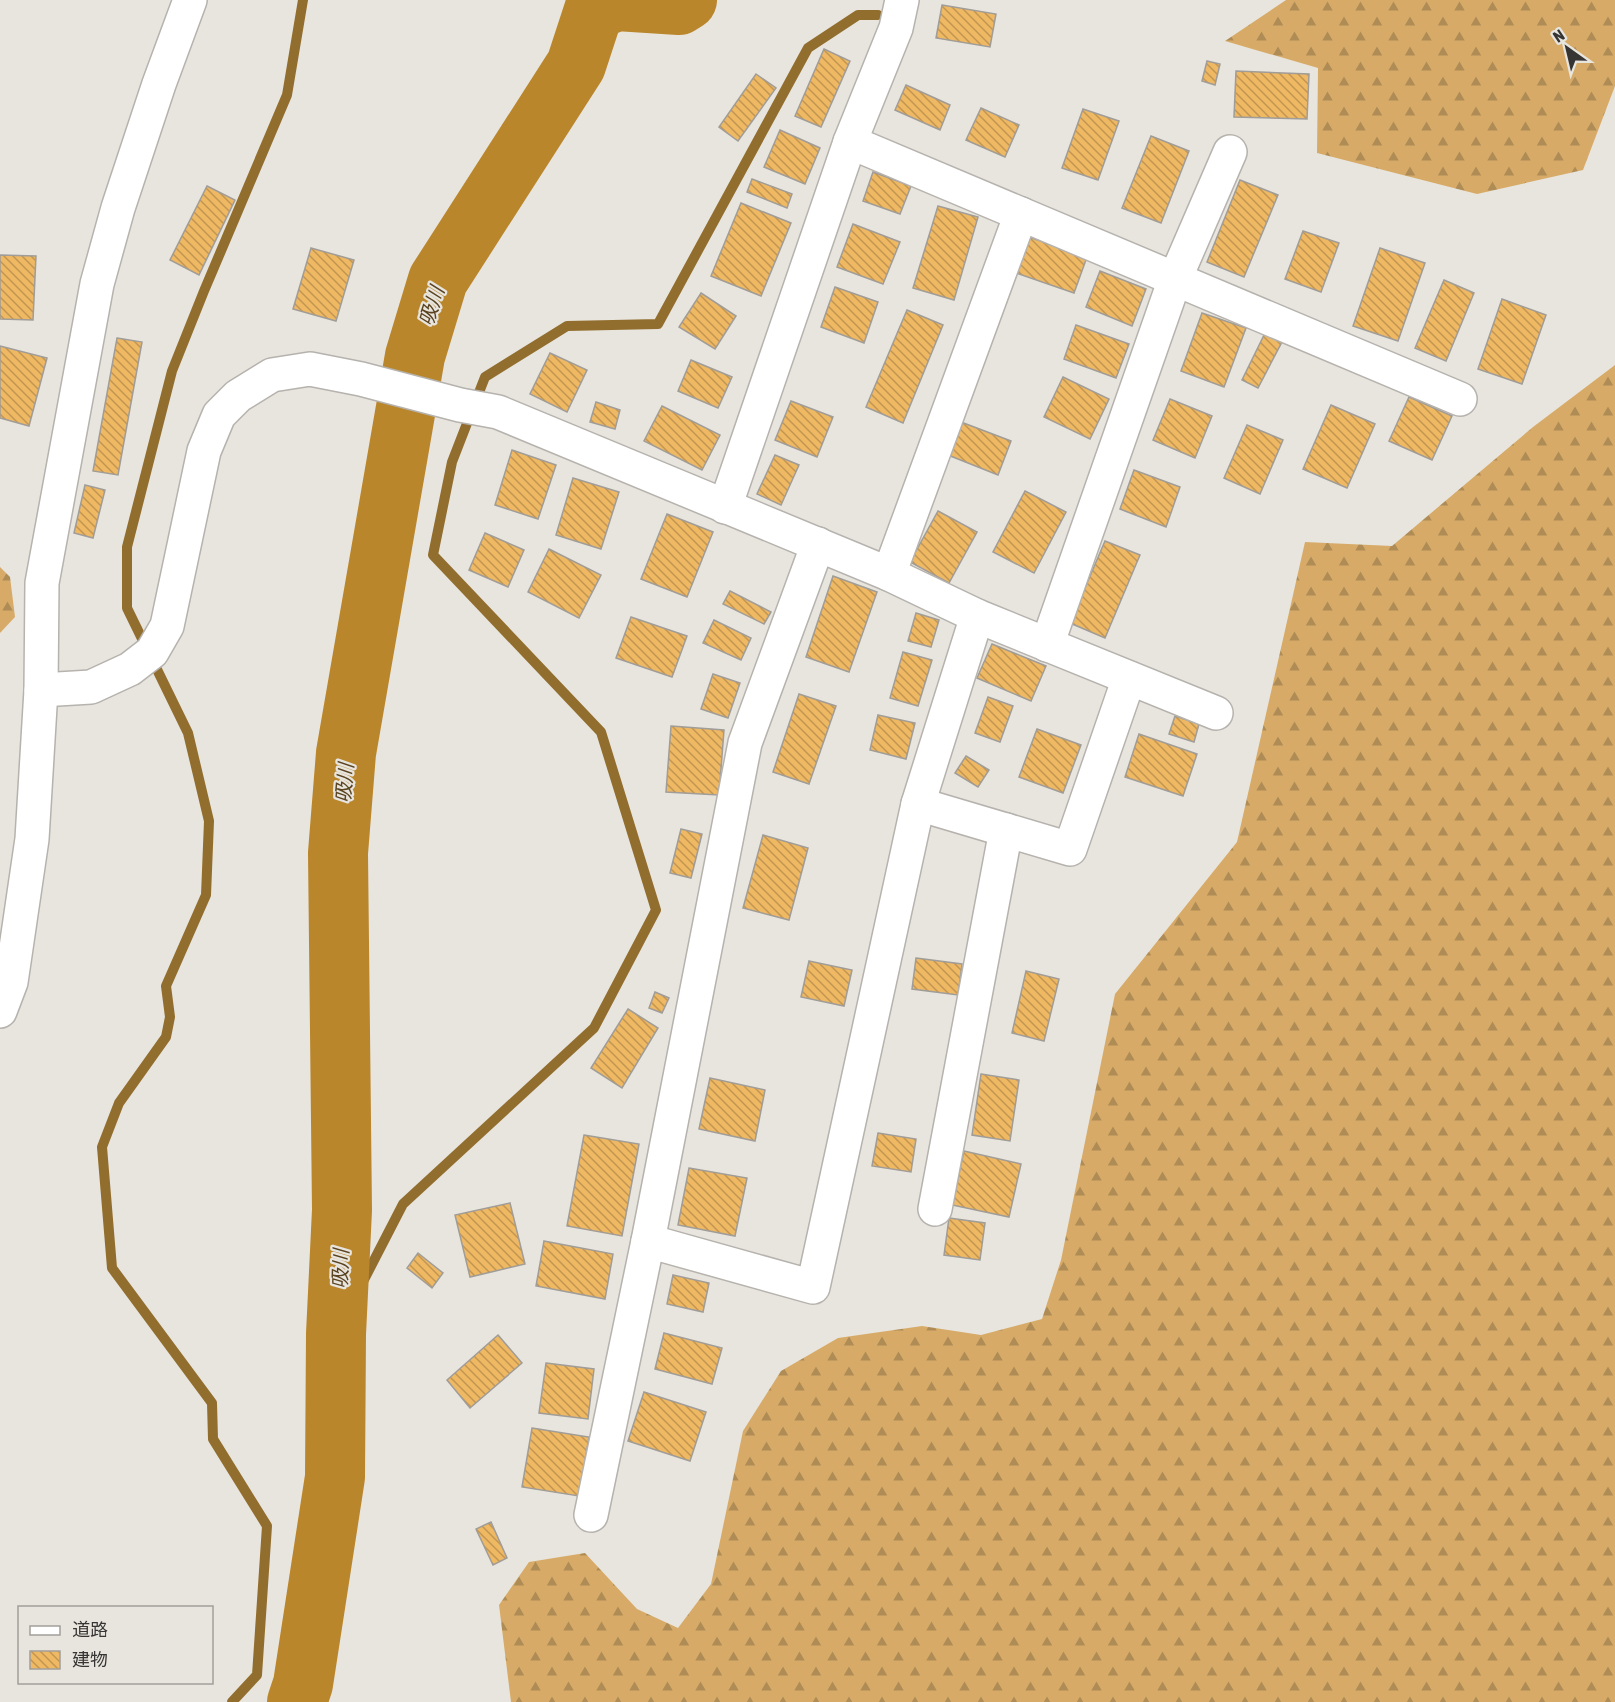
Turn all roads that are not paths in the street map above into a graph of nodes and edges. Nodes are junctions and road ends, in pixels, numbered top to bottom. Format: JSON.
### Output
{"nodes":[{"id":1,"x":190,"y":0,"type":"edge"},
{"id":2,"x":902,"y":0,"type":"edge"},
{"id":3,"x":850,"y":142,"type":"junction"},
{"id":4,"x":1230,"y":152,"type":"dead end"},
{"id":5,"x":1021,"y":214,"type":"junction"},
{"id":6,"x":1175,"y":279,"type":"junction"},
{"id":7,"x":1460,"y":399,"type":"dead end"},
{"id":8,"x":725,"y":507,"type":"junction"},
{"id":9,"x":818,"y":544,"type":"junction"},
{"id":10,"x":889,"y":574,"type":"junction"},
{"id":11,"x":977,"y":616,"type":"junction"},
{"id":12,"x":1047,"y":645,"type":"junction"},
{"id":13,"x":1129,"y":678,"type":"junction"},
{"id":14,"x":41,"y":690,"type":"junction"},
{"id":15,"x":1216,"y":713,"type":"dead end"},
{"id":16,"x":918,"y":804,"type":"junction"},
{"id":17,"x":1006,"y":830,"type":"junction"},
{"id":18,"x":0,"y":1011,"type":"edge"},
{"id":19,"x":935,"y":1209,"type":"dead end"},
{"id":20,"x":648,"y":1241,"type":"junction"},
{"id":21,"x":591,"y":1515,"type":"dead end"}],
"edges":[{"from":1,"to":14,"type":"street"},
{"from":2,"to":3,"type":"street"},
{"from":3,"to":5,"type":"street"},
{"from":3,"to":8,"type":"street"},
{"from":4,"to":6,"type":"street"},
{"from":5,"to":6,"type":"street"},
{"from":5,"to":10,"type":"street"},
{"from":6,"to":7,"type":"street"},
{"from":6,"to":12,"type":"street"},
{"from":8,"to":9,"type":"street"},
{"from":8,"to":14,"type":"street"},
{"from":9,"to":10,"type":"street"},
{"from":9,"to":20,"type":"street"},
{"from":10,"to":11,"type":"street"},
{"from":11,"to":12,"type":"street"},
{"from":11,"to":16,"type":"street"},
{"from":12,"to":13,"type":"street"},
{"from":13,"to":15,"type":"street"},
{"from":13,"to":17,"type":"street"},
{"from":14,"to":18,"type":"street"},
{"from":16,"to":17,"type":"street"},
{"from":16,"to":20,"type":"street"},
{"from":17,"to":19,"type":"street"},
{"from":20,"to":21,"type":"street"}]}
